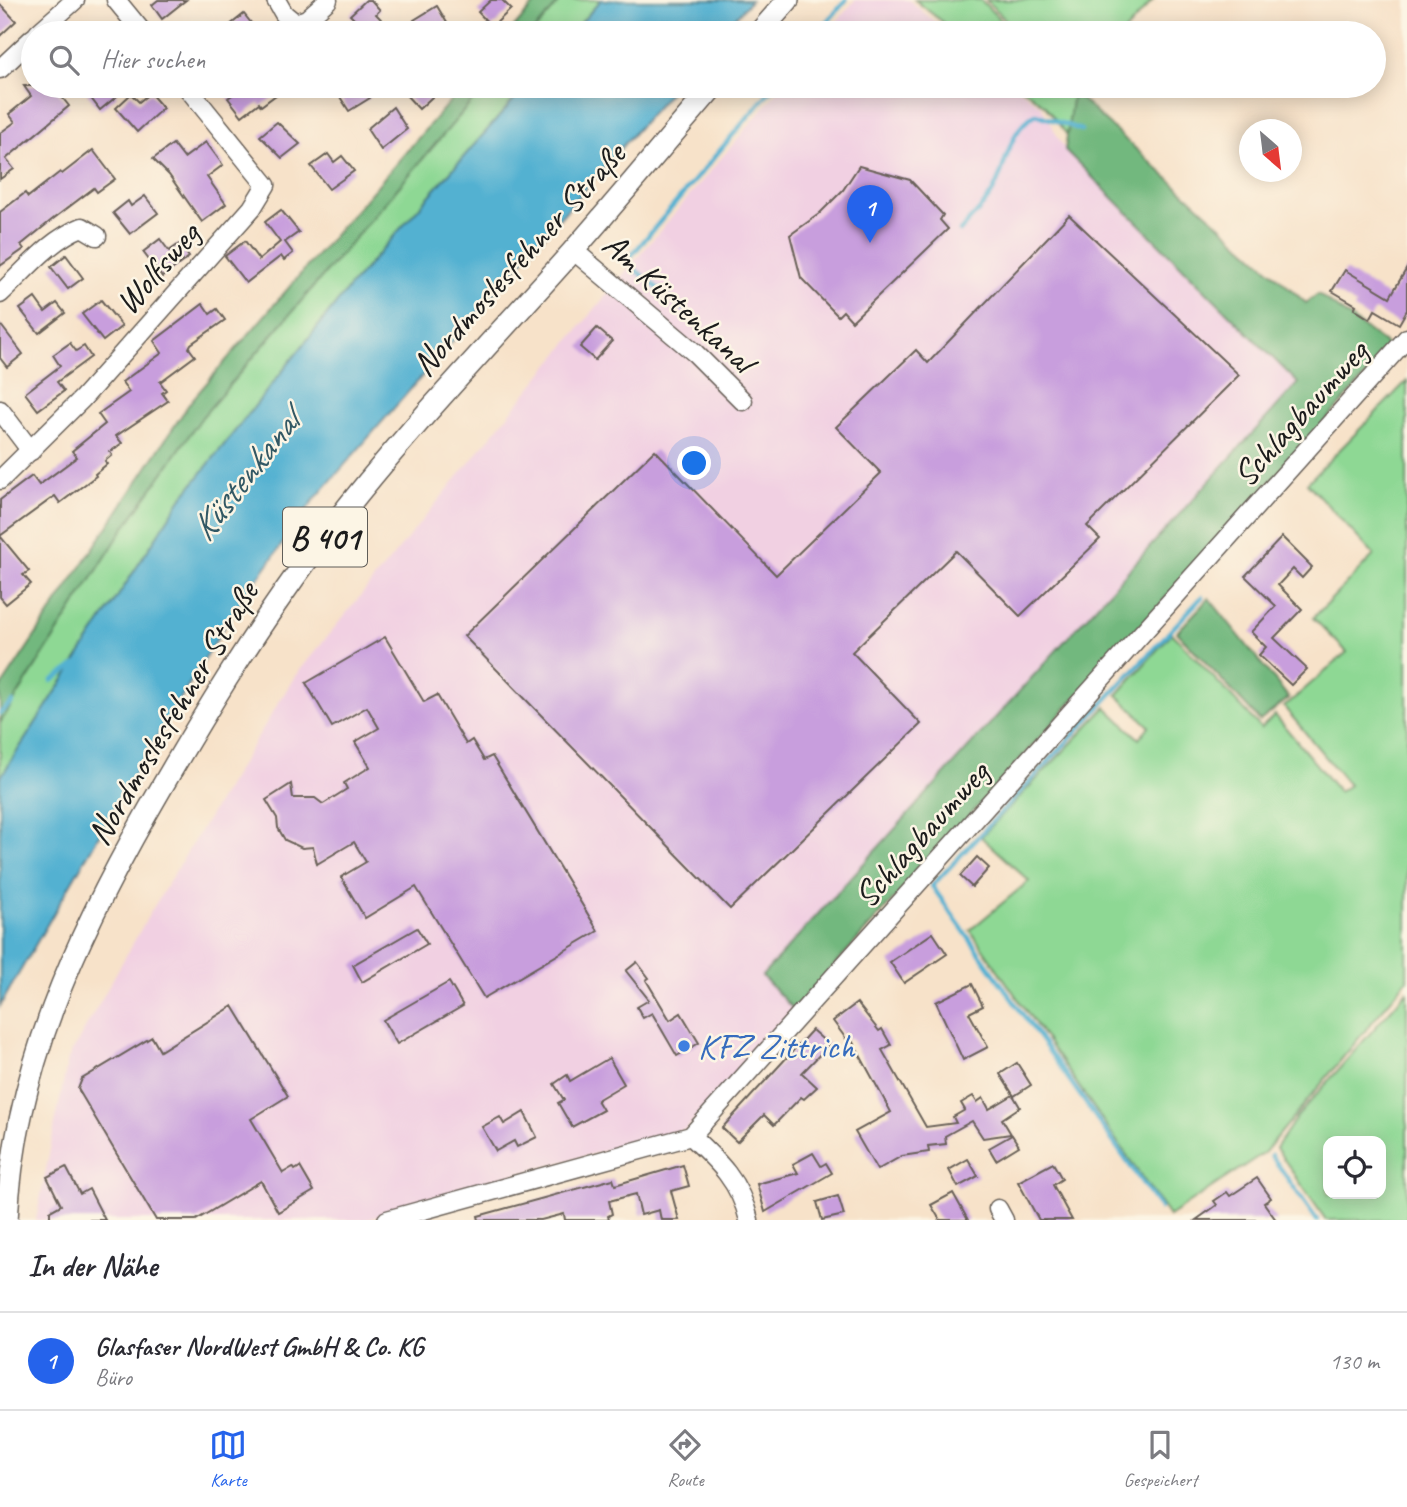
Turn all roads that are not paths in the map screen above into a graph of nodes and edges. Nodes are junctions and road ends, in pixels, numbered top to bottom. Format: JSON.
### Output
{"nodes":[{"id":1,"x":75,"y":0,"type":"edge"},
{"id":2,"x":116,"y":0,"type":"edge"},
{"id":3,"x":276,"y":0,"type":"edge"},
{"id":4,"x":328,"y":0,"type":"edge"},
{"id":5,"x":788,"y":0,"type":"edge"},
{"id":6,"x":51,"y":21,"type":"edge"},
{"id":7,"x":133,"y":21,"type":"edge"},
{"id":8,"x":293,"y":21,"type":"edge"},
{"id":9,"x":301,"y":21,"type":"edge"},
{"id":10,"x":770,"y":21,"type":"edge"},
{"id":11,"x":21,"y":49,"type":"edge"},
{"id":12,"x":0,"y":69,"type":"edge"},
{"id":13,"x":196,"y":98,"type":"edge"},
{"id":14,"x":704,"y":98,"type":"edge"},
{"id":15,"x":97,"y":236,"type":"dead end"},
{"id":16,"x":573,"y":250,"type":"junction"},
{"id":17,"x":0,"y":294,"type":"edge"},
{"id":18,"x":1407,"y":338,"type":"edge"},
{"id":19,"x":743,"y":401,"type":"dead end"},
{"id":20,"x":0,"y":410,"type":"edge"},
{"id":21,"x":31,"y":452,"type":"junction"},
{"id":22,"x":0,"y":480,"type":"edge"},
{"id":23,"x":691,"y":1136,"type":"junction"},
{"id":24,"x":431,"y":1214,"type":"edge"},
{"id":25,"x":7,"y":1220,"type":"edge"},
{"id":26,"x":387,"y":1220,"type":"edge"},
{"id":27,"x":749,"y":1220,"type":"edge"}],
"edges":[{"from":1,"to":6,"type":"street"},
{"from":2,"to":7,"type":"street"},
{"from":3,"to":8,"type":"street"},
{"from":4,"to":9,"type":"street"},
{"from":5,"to":10,"type":"main road"},
{"from":11,"to":12,"type":"street"},
{"from":13,"to":21,"type":"street","name":"Wolfsweg"},
{"from":14,"to":16,"type":"main road","name":"Nordmoslesfehner Straße","number":"B 401"},
{"from":15,"to":17,"type":"street"},
{"from":16,"to":19,"type":"street","name":"Am Küstenkanal"},
{"from":16,"to":25,"type":"main road","name":"Nordmoslesfehner Straße","number":"B 401"},
{"from":18,"to":23,"type":"street","name":"Schlagbaumweg"},
{"from":20,"to":21,"type":"street"},
{"from":21,"to":22,"type":"street","name":"Wolfsweg"},
{"from":23,"to":24,"type":"street"},
{"from":23,"to":27,"type":"street"},
{"from":24,"to":26,"type":"street"}]}
